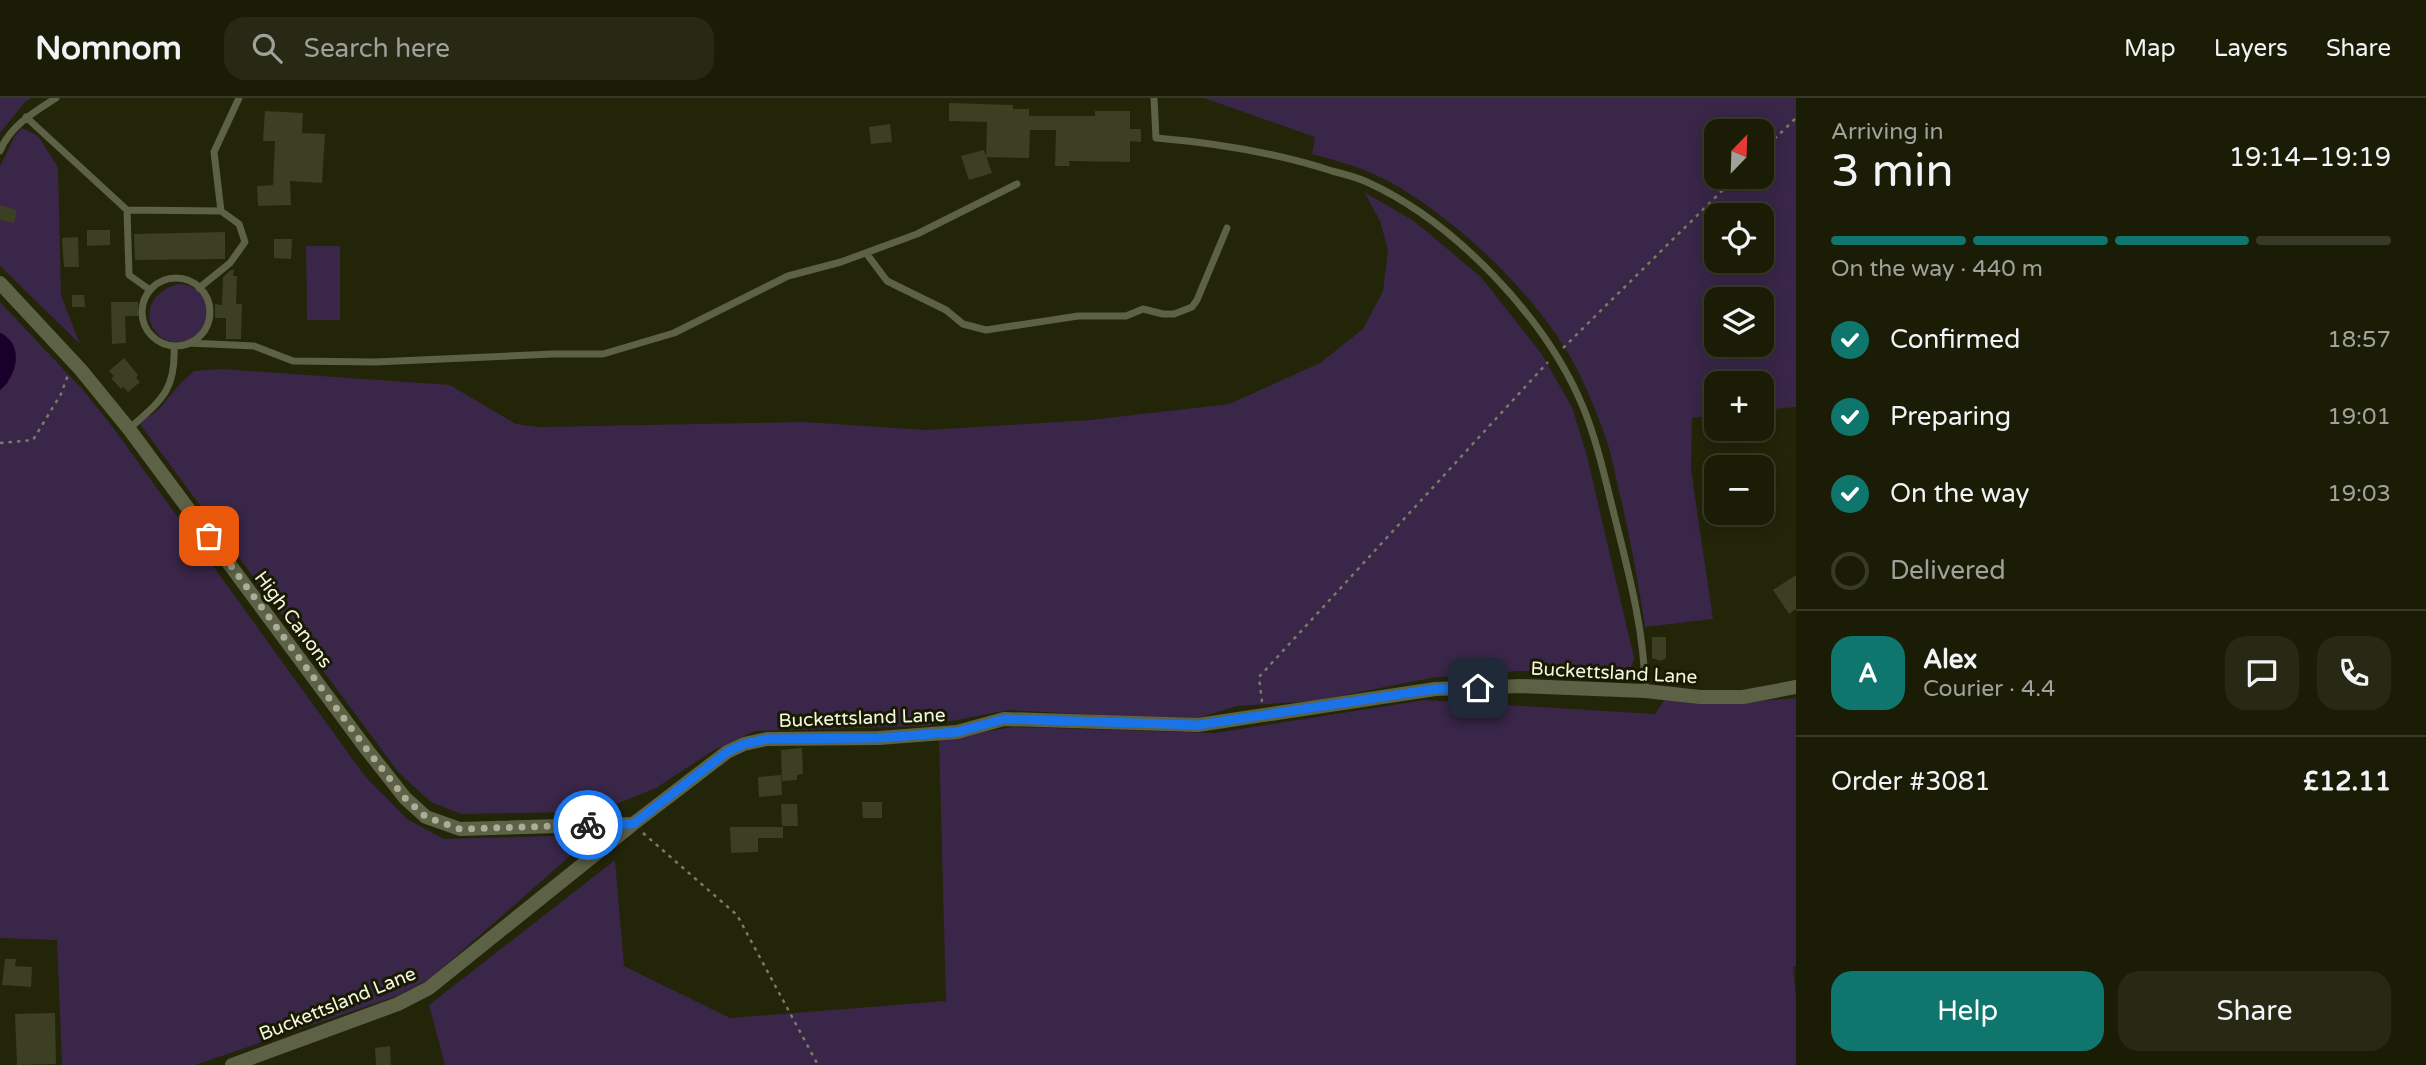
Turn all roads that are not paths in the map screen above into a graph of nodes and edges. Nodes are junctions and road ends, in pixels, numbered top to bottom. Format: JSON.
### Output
{"nodes":[{"id":1,"x":56,"y":98,"type":"edge"},
{"id":2,"x":239,"y":98,"type":"edge"},
{"id":3,"x":1154,"y":98,"type":"edge"},
{"id":4,"x":26,"y":117,"type":"junction"},
{"id":5,"x":0,"y":151,"type":"edge"},
{"id":6,"x":1017,"y":184,"type":"dead end"},
{"id":7,"x":127,"y":211,"type":"junction"},
{"id":8,"x":221,"y":211,"type":"junction"},
{"id":9,"x":1227,"y":228,"type":"dead end"},
{"id":10,"x":866,"y":253,"type":"junction"},
{"id":11,"x":0,"y":282,"type":"edge"},
{"id":12,"x":199,"y":288,"type":"junction"},
{"id":13,"x":150,"y":290,"type":"junction"},
{"id":14,"x":189,"y":343,"type":"junction"},
{"id":15,"x":174,"y":346,"type":"junction"},
{"id":16,"x":129,"y":429,"type":"junction"},
{"id":17,"x":1796,"y":687,"type":"edge"},
{"id":18,"x":1645,"y":691,"type":"junction"},
{"id":19,"x":633,"y":824,"type":"junction"},
{"id":20,"x":232,"y":1065,"type":"edge"}],
"edges":[{"from":1,"to":4,"type":"lane"},
{"from":2,"to":8,"type":"lane"},
{"from":3,"to":18,"type":"lane"},
{"from":4,"to":5,"type":"lane"},
{"from":4,"to":7,"type":"lane"},
{"from":6,"to":10,"type":"lane"},
{"from":7,"to":8,"type":"lane"},
{"from":7,"to":13,"type":"lane"},
{"from":8,"to":12,"type":"lane"},
{"from":9,"to":10,"type":"lane"},
{"from":10,"to":14,"type":"lane"},
{"from":11,"to":16,"type":"street","name":"High Canons"},
{"from":12,"to":13,"type":"lane"},
{"from":12,"to":14,"type":"lane"},
{"from":13,"to":15,"type":"lane"},
{"from":14,"to":15,"type":"lane"},
{"from":15,"to":16,"type":"lane"},
{"from":16,"to":19,"type":"street","name":"High Canons"},
{"from":17,"to":18,"type":"street","name":"Buckettsland Lane"},
{"from":18,"to":19,"type":"street","name":"Buckettsland Lane"},
{"from":19,"to":20,"type":"street","name":"Buckettsland Lane"}]}
